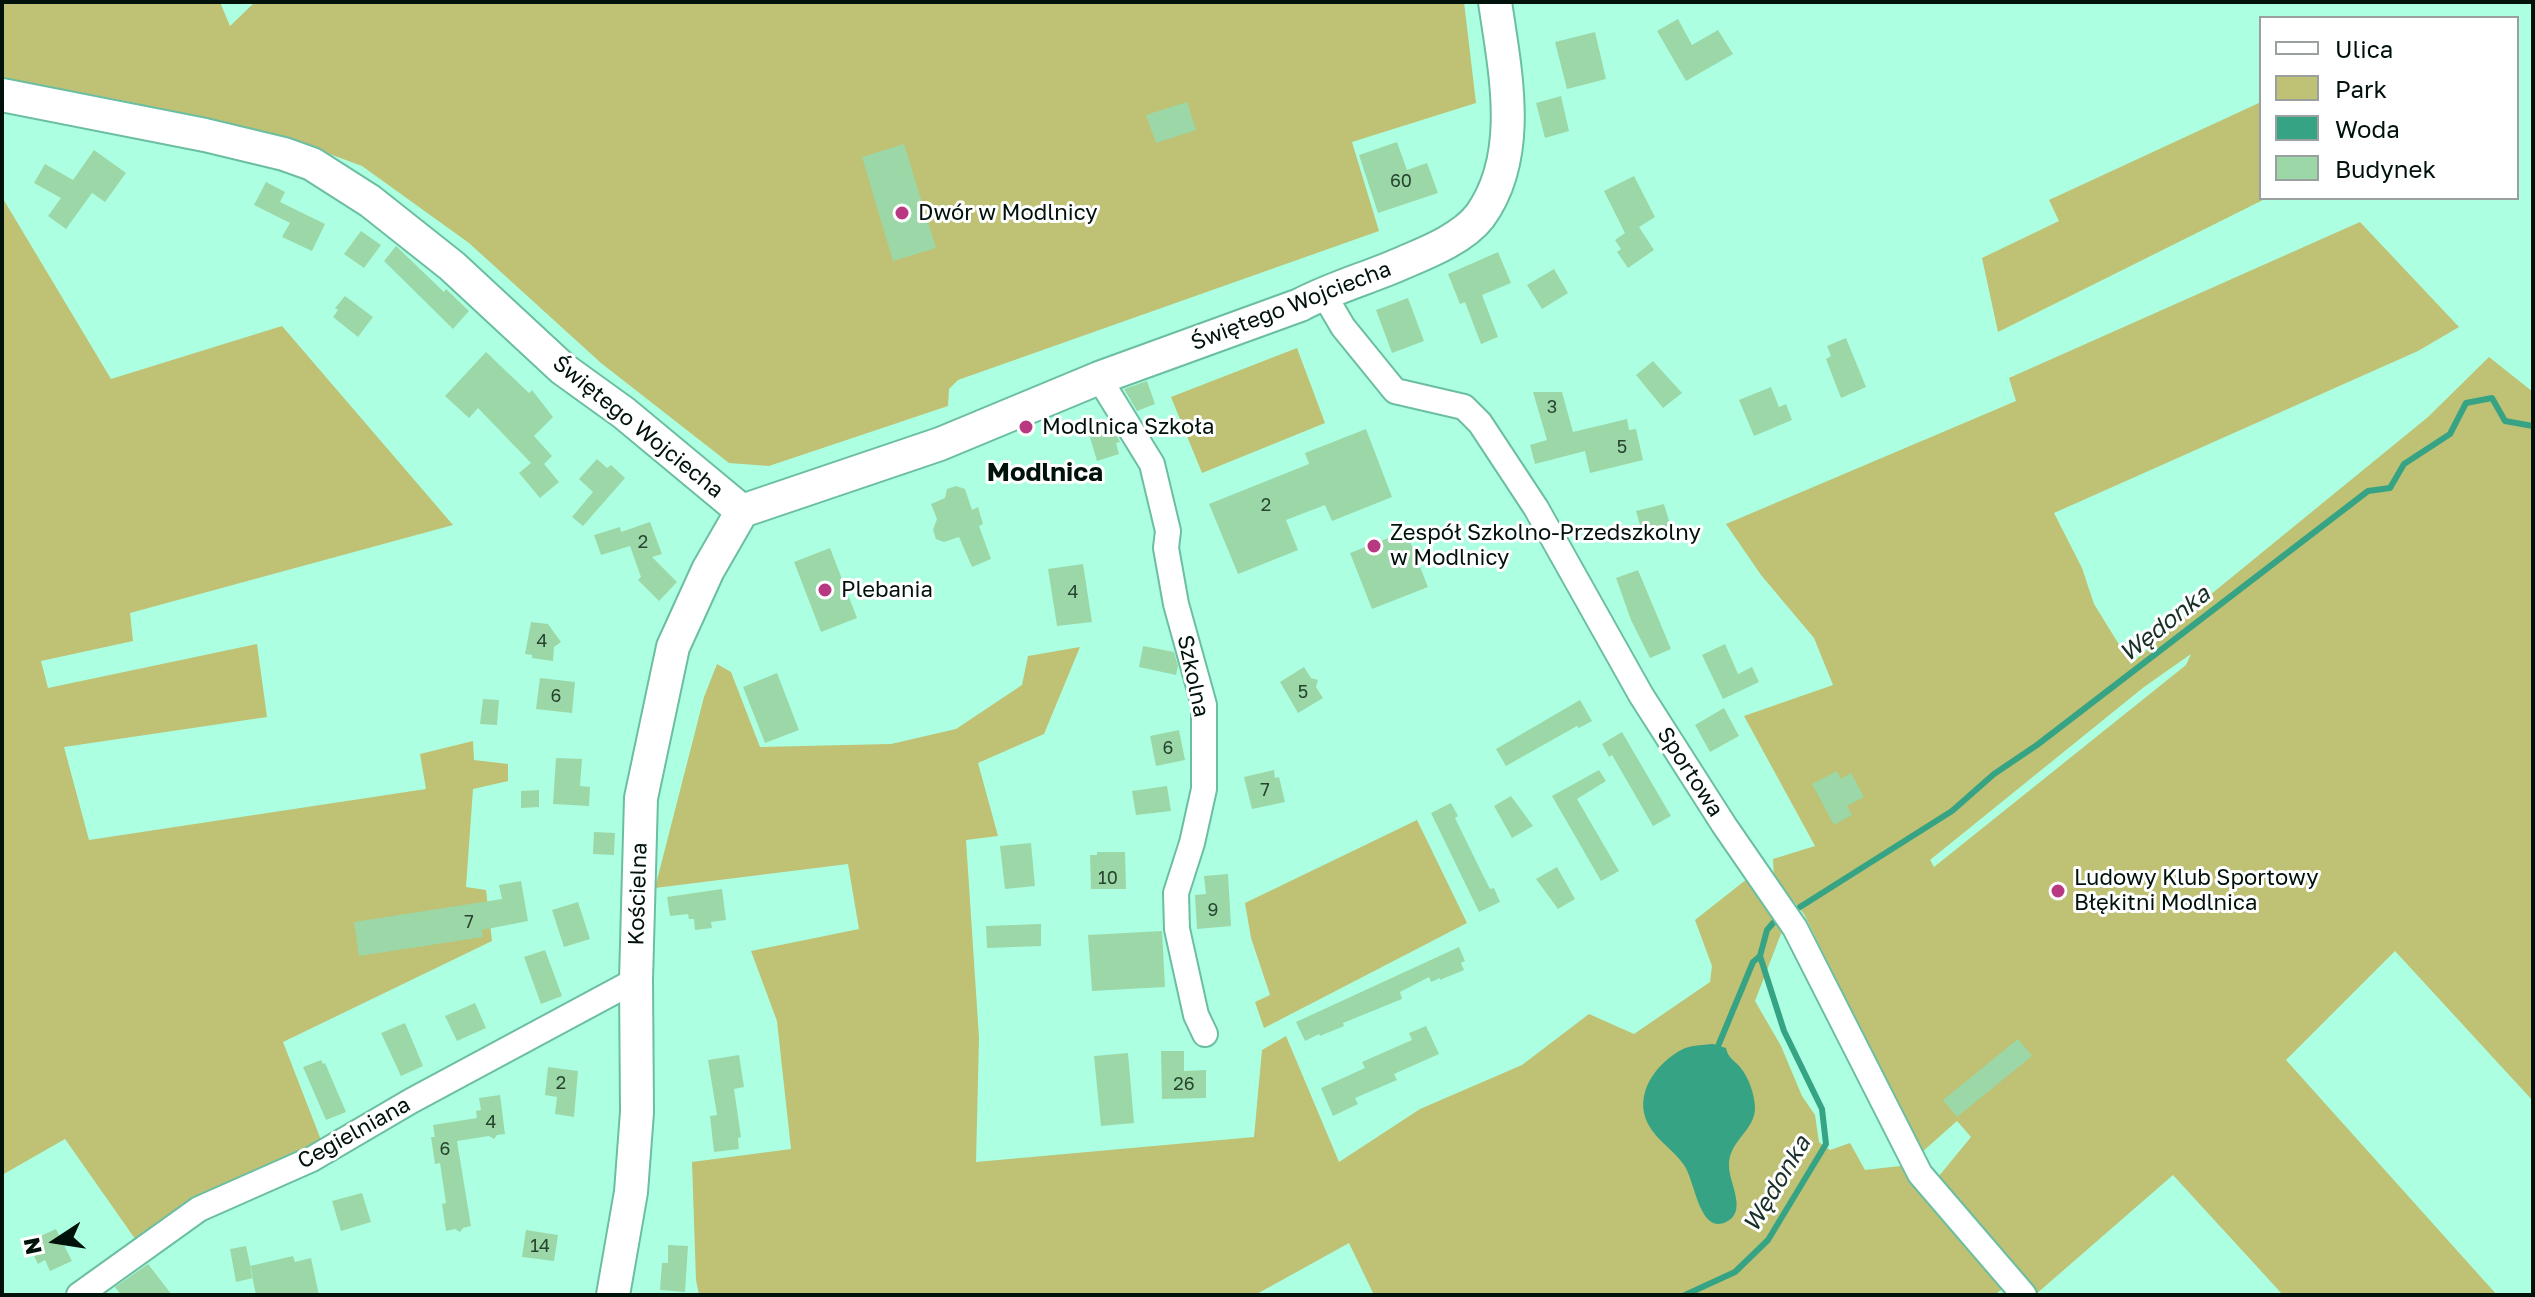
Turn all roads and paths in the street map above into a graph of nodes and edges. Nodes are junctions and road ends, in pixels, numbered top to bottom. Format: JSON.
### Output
{"nodes":[{"id":1,"x":1495,"y":2,"type":"edge"},
{"id":2,"x":2,"y":95,"type":"edge"},
{"id":3,"x":1323,"y":293,"type":"junction"},
{"id":4,"x":1099,"y":378,"type":"junction"},
{"id":5,"x":742,"y":511,"type":"junction"},
{"id":6,"x":636,"y":980,"type":"junction"},
{"id":7,"x":1205,"y":1034,"type":"dead end"},
{"id":8,"x":79,"y":1295,"type":"edge"},
{"id":9,"x":613,"y":1295,"type":"edge"},
{"id":10,"x":2024,"y":1295,"type":"edge"}],
"edges":[{"from":1,"to":3,"type":"street","name":"Świętego Wojciecha"},
{"from":2,"to":5,"type":"street","name":"Świętego Wojciecha"},
{"from":3,"to":4,"type":"street","name":"Świętego Wojciecha"},
{"from":3,"to":10,"type":"street","name":"Sportowa"},
{"from":4,"to":5,"type":"street","name":"Świętego Wojciecha"},
{"from":4,"to":7,"type":"street","name":"Szkolna"},
{"from":5,"to":6,"type":"street","name":"Kościelna"},
{"from":6,"to":8,"type":"street","name":"Cegielniana"},
{"from":6,"to":9,"type":"street","name":"Kościelna"}]}
